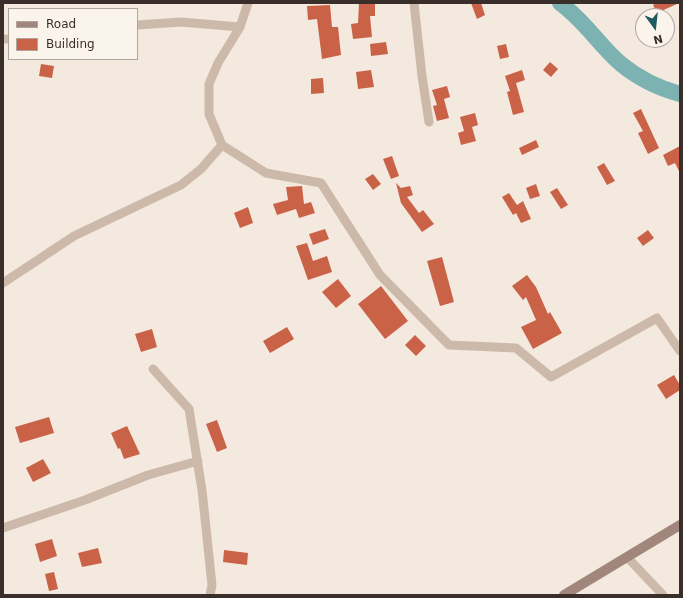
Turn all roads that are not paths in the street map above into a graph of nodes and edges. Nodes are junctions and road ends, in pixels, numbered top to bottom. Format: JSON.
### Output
{"nodes":[{"id":1,"x":248,"y":3,"type":"edge"},
{"id":2,"x":414,"y":3,"type":"edge"},
{"id":3,"x":138,"y":25,"type":"edge"},
{"id":4,"x":240,"y":27,"type":"junction"},
{"id":5,"x":429,"y":122,"type":"dead end"},
{"id":6,"x":222,"y":145,"type":"junction"},
{"id":7,"x":3,"y":283,"type":"edge"},
{"id":8,"x":680,"y":351,"type":"edge"},
{"id":9,"x":153,"y":369,"type":"dead end"},
{"id":10,"x":198,"y":461,"type":"junction"},
{"id":11,"x":680,"y":525,"type":"edge"},
{"id":12,"x":3,"y":528,"type":"edge"},
{"id":13,"x":627,"y":557,"type":"junction"},
{"id":14,"x":210,"y":595,"type":"edge"},
{"id":15,"x":564,"y":595,"type":"edge"},
{"id":16,"x":663,"y":595,"type":"edge"}],
"edges":[{"from":1,"to":4,"type":"street"},
{"from":2,"to":5,"type":"street"},
{"from":3,"to":4,"type":"street"},
{"from":4,"to":6,"type":"street"},
{"from":6,"to":7,"type":"street"},
{"from":6,"to":8,"type":"street"},
{"from":9,"to":10,"type":"street"},
{"from":10,"to":12,"type":"street"},
{"from":10,"to":14,"type":"street"},
{"from":11,"to":13,"type":"street"},
{"from":13,"to":15,"type":"street"},
{"from":13,"to":16,"type":"street"}]}
